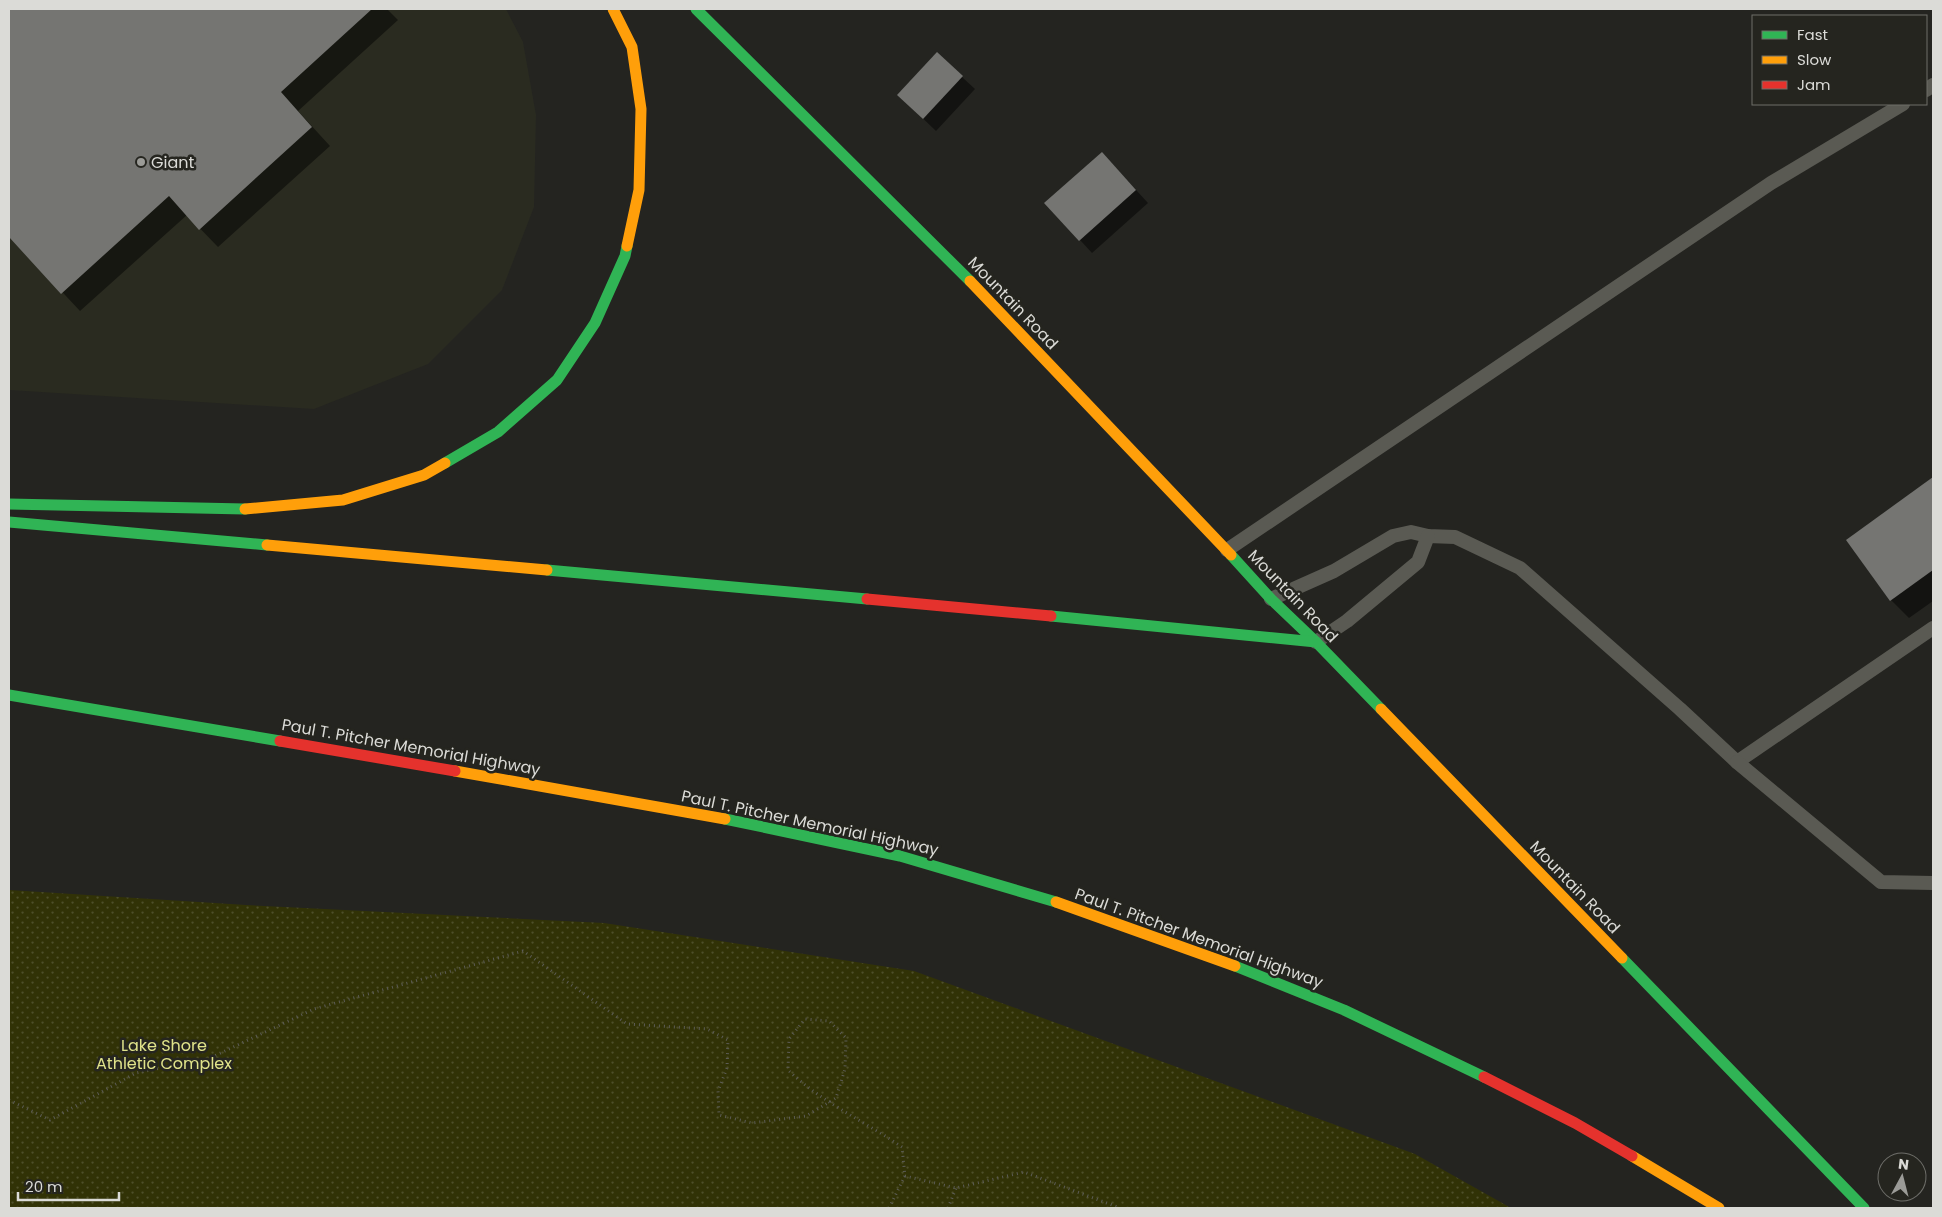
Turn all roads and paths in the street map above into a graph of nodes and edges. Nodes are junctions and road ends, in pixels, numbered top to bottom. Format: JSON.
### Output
{"nodes":[{"id":1,"x":612,"y":9,"type":"edge"},
{"id":2,"x":696,"y":9,"type":"edge"},
{"id":3,"x":1901,"y":105,"type":"edge"},
{"id":4,"x":9,"y":504,"type":"edge"},
{"id":5,"x":9,"y":522,"type":"edge"},
{"id":6,"x":1428,"y":536,"type":"junction"},
{"id":7,"x":1227,"y":550,"type":"junction"},
{"id":8,"x":1270,"y":599,"type":"junction"},
{"id":9,"x":1933,"y":628,"type":"edge"},
{"id":10,"x":1316,"y":642,"type":"junction"},
{"id":11,"x":9,"y":695,"type":"edge"},
{"id":12,"x":1737,"y":762,"type":"junction"},
{"id":13,"x":1933,"y":884,"type":"edge"},
{"id":14,"x":9,"y":1100,"type":"edge"},
{"id":15,"x":829,"y":1102,"type":"junction"},
{"id":16,"x":905,"y":1176,"type":"junction"},
{"id":17,"x":956,"y":1188,"type":"junction"},
{"id":18,"x":888,"y":1208,"type":"edge"},
{"id":19,"x":948,"y":1208,"type":"edge"},
{"id":20,"x":1120,"y":1208,"type":"edge"},
{"id":21,"x":1720,"y":1208,"type":"edge"},
{"id":22,"x":1864,"y":1208,"type":"edge"}],
"edges":[{"from":1,"to":4,"type":"main road"},
{"from":2,"to":7,"type":"main road","name":"Mountain Road"},
{"from":3,"to":7,"type":"lane"},
{"from":5,"to":10,"type":"main road"},
{"from":6,"to":8,"type":"lane"},
{"from":6,"to":10,"type":"lane"},
{"from":6,"to":12,"type":"lane"},
{"from":7,"to":8,"type":"main road","name":"Mountain Road"},
{"from":8,"to":10,"type":"main road","name":"Mountain Road"},
{"from":9,"to":12,"type":"lane"},
{"from":10,"to":22,"type":"main road","name":"Mountain Road"},
{"from":11,"to":21,"type":"main road","name":"Paul T. Pitcher Memorial Highway"},
{"from":12,"to":13,"type":"lane"},
{"from":14,"to":15,"type":"path"},
{"from":15,"to":15,"type":"path"},
{"from":15,"to":16,"type":"path"},
{"from":16,"to":17,"type":"path"},
{"from":16,"to":18,"type":"path"},
{"from":17,"to":19,"type":"path"},
{"from":17,"to":20,"type":"path"}]}
